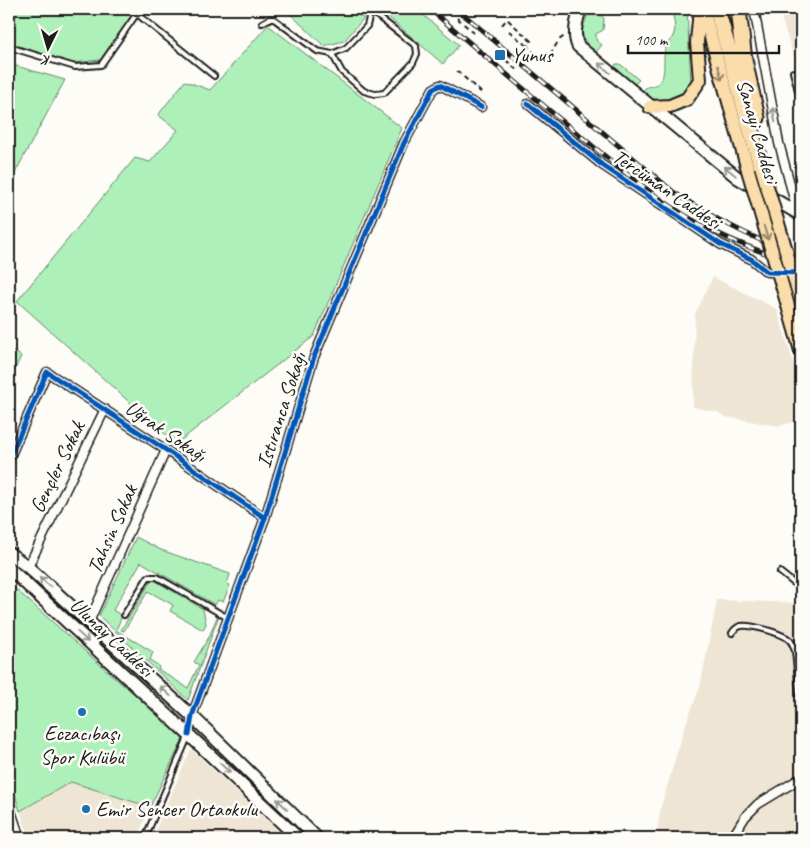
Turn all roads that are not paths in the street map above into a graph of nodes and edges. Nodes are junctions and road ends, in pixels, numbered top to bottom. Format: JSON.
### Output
{"nodes":[{"id":1,"x":140,"y":9,"type":"edge"},
{"id":2,"x":581,"y":9,"type":"edge"},
{"id":3,"x":702,"y":9,"type":"edge"},
{"id":4,"x":717,"y":9,"type":"edge"},
{"id":5,"x":738,"y":9,"type":"edge"},
{"id":6,"x":754,"y":9,"type":"edge"},
{"id":7,"x":371,"y":10,"type":"edge"},
{"id":8,"x":137,"y":14,"type":"junction"},
{"id":9,"x":262,"y":23,"type":"dead end"},
{"id":10,"x":9,"y":47,"type":"edge"},
{"id":11,"x":332,"y":54,"type":"junction"},
{"id":12,"x":793,"y":72,"type":"dead end"},
{"id":13,"x":214,"y":76,"type":"dead end"},
{"id":14,"x":801,"y":102,"type":"edge"},
{"id":15,"x":528,"y":104,"type":"dead end"},
{"id":16,"x":650,"y":106,"type":"junction"},
{"id":17,"x":481,"y":107,"type":"dead end"},
{"id":18,"x":754,"y":168,"type":"junction"},
{"id":19,"x":800,"y":214,"type":"edge"},
{"id":20,"x":801,"y":273,"type":"edge"},
{"id":21,"x":801,"y":301,"type":"edge"},
{"id":22,"x":801,"y":351,"type":"edge"},
{"id":23,"x":105,"y":409,"type":"junction"},
{"id":24,"x":166,"y":450,"type":"junction"},
{"id":25,"x":9,"y":459,"type":"edge"},
{"id":26,"x":265,"y":518,"type":"junction"},
{"id":27,"x":9,"y":553,"type":"edge"},
{"id":28,"x":28,"y":567,"type":"junction"},
{"id":29,"x":9,"y":568,"type":"edge"},
{"id":30,"x":780,"y":572,"type":"dead end"},
{"id":31,"x":801,"y":589,"type":"edge"},
{"id":32,"x":124,"y":615,"type":"dead end"},
{"id":33,"x":228,"y":618,"type":"junction"},
{"id":34,"x":89,"y":622,"type":"junction"},
{"id":35,"x":732,"y":633,"type":"dead end"},
{"id":36,"x":801,"y":710,"type":"edge"},
{"id":37,"x":192,"y":716,"type":"junction"},
{"id":38,"x":189,"y":735,"type":"junction"},
{"id":39,"x":801,"y":778,"type":"edge"},
{"id":40,"x":9,"y":805,"type":"edge"},
{"id":41,"x":20,"y":838,"type":"edge"},
{"id":42,"x":145,"y":838,"type":"edge"},
{"id":43,"x":298,"y":838,"type":"edge"},
{"id":44,"x":317,"y":838,"type":"edge"},
{"id":45,"x":732,"y":838,"type":"edge"}],
"edges":[{"from":1,"to":8,"type":"lane"},
{"from":16,"to":2,"type":"street","one_way":true},
{"from":3,"to":16,"type":"main road"},
{"from":3,"to":18,"type":"main road","name":"Sanayi Caddesi","one_way":true},
{"from":4,"to":18,"type":"highway"},
{"from":5,"to":18,"type":"highway"},
{"from":19,"to":6,"type":"street","one_way":true},
{"from":7,"to":11,"type":"lane"},
{"from":7,"to":11,"type":"lane"},
{"from":8,"to":10,"type":"lane"},
{"from":8,"to":13,"type":"lane"},
{"from":9,"to":11,"type":"lane"},
{"from":12,"to":14,"type":"lane"},
{"from":15,"to":20,"type":"street","name":"Tercüman Caddesi"},
{"from":19,"to":16,"type":"street","one_way":true},
{"from":17,"to":26,"type":"street","name":"Istıranca Sokağı"},
{"from":18,"to":21,"type":"main road","name":"Sanayi Caddesi","bridge":true},
{"from":18,"to":22,"type":"main road","name":"Sanayi Caddesi","one_way":true,"bridge":true},
{"from":23,"to":24,"type":"street","name":"Uğrak Sokağı"},
{"from":23,"to":25,"type":"street","name":"Uğrak Sokağı"},
{"from":23,"to":28,"type":"street","name":"Gençler Sokak"},
{"from":24,"to":26,"type":"street","name":"Uğrak Sokağı"},
{"from":24,"to":34,"type":"street","name":"Tahsin Sokak"},
{"from":26,"to":33,"type":"street","name":"Istıranca Sokağı"},
{"from":27,"to":28,"type":"street","name":"Ulunay Caddesi"},
{"from":34,"to":28,"type":"street","name":"Ulunay Caddesi","one_way":true},
{"from":29,"to":38,"type":"street","name":"Ulunay Caddesi","one_way":true},
{"from":30,"to":31,"type":"lane"},
{"from":32,"to":33,"type":"lane"},
{"from":33,"to":37,"type":"street","name":"Istıranca Sokağı"},
{"from":37,"to":34,"type":"street","name":"Ulunay Caddesi","one_way":true},
{"from":35,"to":36,"type":"lane"},
{"from":37,"to":38,"type":"street"},
{"from":44,"to":37,"type":"street","name":"Ulunay Caddesi","one_way":true},
{"from":38,"to":42,"type":"lane"},
{"from":38,"to":43,"type":"street","name":"Ulunay Caddesi","one_way":true},
{"from":39,"to":45,"type":"street"},
{"from":40,"to":41,"type":"street"}]}
